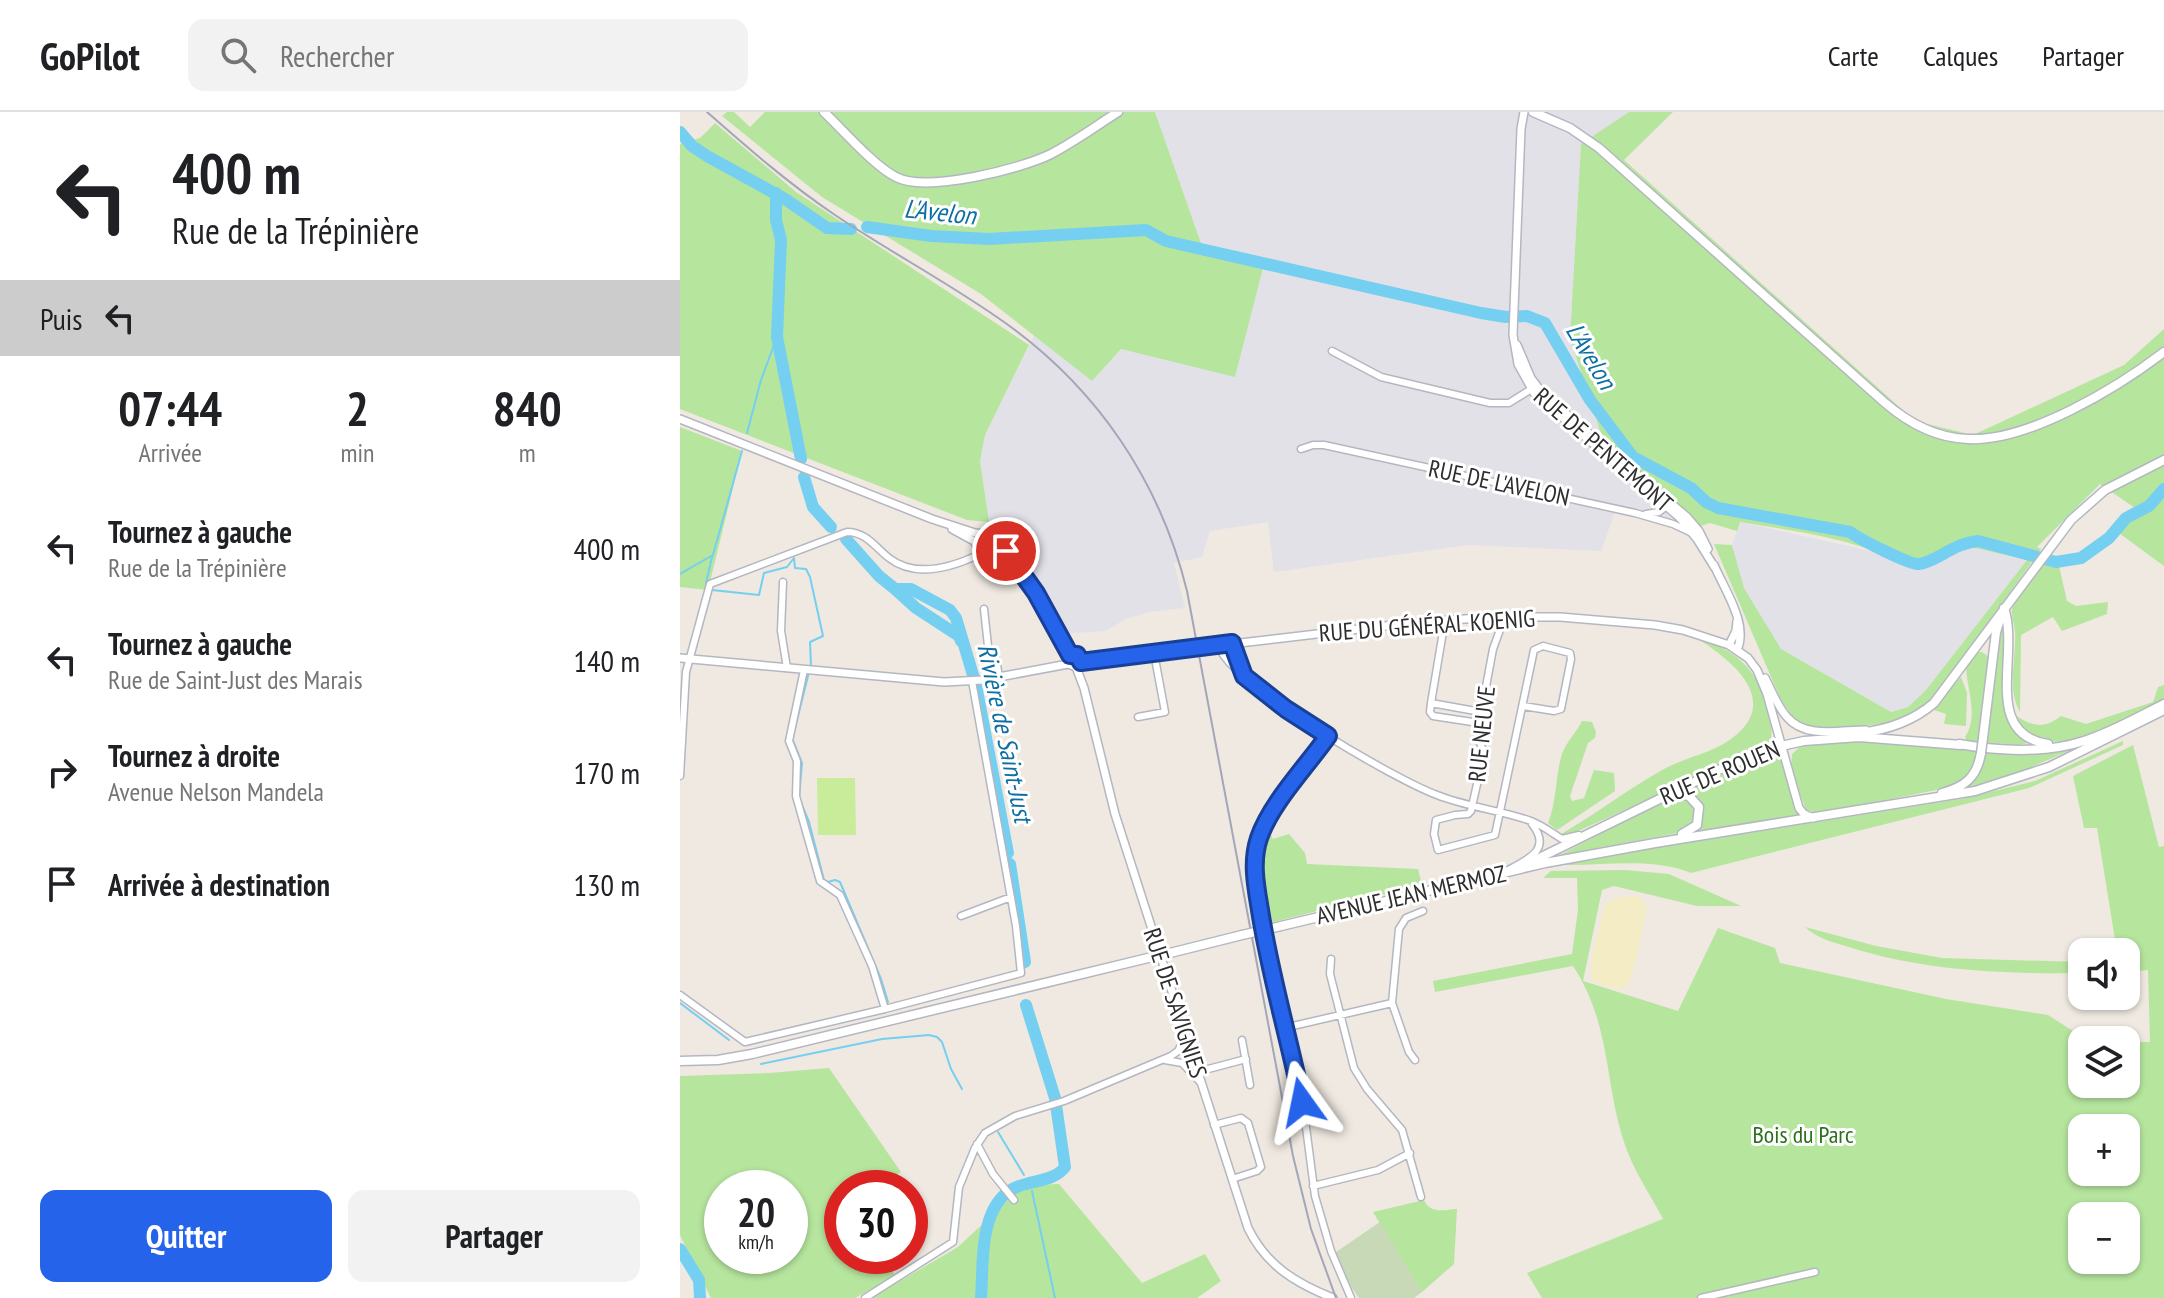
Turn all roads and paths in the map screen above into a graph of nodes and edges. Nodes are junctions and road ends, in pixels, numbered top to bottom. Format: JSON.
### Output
{"nodes":[{"id":1,"x":824,"y":112,"type":"edge"},
{"id":2,"x":1118,"y":112,"type":"edge"},
{"id":3,"x":1524,"y":112,"type":"edge"},
{"id":4,"x":1533,"y":112,"type":"edge"},
{"id":5,"x":1332,"y":351,"type":"dead end"},
{"id":6,"x":2164,"y":352,"type":"edge"},
{"id":7,"x":1534,"y":388,"type":"junction"},
{"id":8,"x":680,"y":419,"type":"edge"},
{"id":9,"x":1301,"y":449,"type":"dead end"},
{"id":10,"x":2164,"y":460,"type":"edge"},
{"id":11,"x":1671,"y":507,"type":"junction"},
{"id":12,"x":1635,"y":513,"type":"junction"},
{"id":13,"x":932,"y":519,"type":"junction"},
{"id":14,"x":1659,"y":520,"type":"junction"},
{"id":15,"x":987,"y":533,"type":"junction"},
{"id":16,"x":1694,"y":535,"type":"junction"},
{"id":17,"x":1004,"y":544,"type":"junction"},
{"id":18,"x":979,"y":551,"type":"junction"},
{"id":19,"x":994,"y":559,"type":"junction"},
{"id":20,"x":1715,"y":568,"type":"junction"},
{"id":21,"x":783,"y":582,"type":"dead end"},
{"id":22,"x":1028,"y":582,"type":"junction"},
{"id":23,"x":2004,"y":608,"type":"junction"},
{"id":24,"x":984,"y":609,"type":"dead end"},
{"id":25,"x":1505,"y":616,"type":"junction"},
{"id":26,"x":1445,"y":620,"type":"junction"},
{"id":27,"x":1995,"y":623,"type":"junction"},
{"id":28,"x":2010,"y":632,"type":"junction"},
{"id":29,"x":1232,"y":643,"type":"junction"},
{"id":30,"x":1218,"y":645,"type":"junction"},
{"id":31,"x":1733,"y":648,"type":"junction"},
{"id":32,"x":1974,"y":649,"type":"junction"},
{"id":33,"x":1154,"y":653,"type":"junction"},
{"id":34,"x":680,"y":658,"type":"edge"},
{"id":35,"x":689,"y":659,"type":"junction"},
{"id":36,"x":1993,"y":659,"type":"junction"},
{"id":37,"x":1751,"y":661,"type":"junction"},
{"id":38,"x":1073,"y":662,"type":"junction"},
{"id":39,"x":787,"y":668,"type":"junction"},
{"id":40,"x":809,"y":670,"type":"junction"},
{"id":41,"x":1242,"y":673,"type":"junction"},
{"id":42,"x":999,"y":677,"type":"junction"},
{"id":43,"x":974,"y":681,"type":"junction"},
{"id":44,"x":1431,"y":703,"type":"junction"},
{"id":45,"x":2164,"y":704,"type":"edge"},
{"id":46,"x":1523,"y":706,"type":"junction"},
{"id":47,"x":2164,"y":710,"type":"edge"},
{"id":48,"x":1481,"y":712,"type":"junction"},
{"id":49,"x":1138,"y":717,"type":"dead end"},
{"id":50,"x":2136,"y":721,"type":"junction"},
{"id":51,"x":1479,"y":723,"type":"junction"},
{"id":52,"x":1796,"y":725,"type":"junction"},
{"id":53,"x":1884,"y":729,"type":"junction"},
{"id":54,"x":1777,"y":731,"type":"junction"},
{"id":55,"x":1328,"y":736,"type":"junction"},
{"id":56,"x":2092,"y":739,"type":"junction"},
{"id":57,"x":1804,"y":741,"type":"junction"},
{"id":58,"x":1961,"y":745,"type":"junction"},
{"id":59,"x":1781,"y":746,"type":"junction"},
{"id":60,"x":680,"y":776,"type":"edge"},
{"id":61,"x":1669,"y":794,"type":"junction"},
{"id":62,"x":1473,"y":805,"type":"junction"},
{"id":63,"x":1890,"y":805,"type":"junction"},
{"id":64,"x":1501,"y":813,"type":"junction"},
{"id":65,"x":1819,"y":818,"type":"junction"},
{"id":66,"x":1526,"y":819,"type":"junction"},
{"id":67,"x":1601,"y":828,"type":"junction"},
{"id":68,"x":1556,"y":835,"type":"junction"},
{"id":69,"x":1655,"y":843,"type":"junction"},
{"id":70,"x":1539,"y":846,"type":"junction"},
{"id":71,"x":1506,"y":870,"type":"junction"},
{"id":72,"x":1494,"y":874,"type":"junction"},
{"id":73,"x":1011,"y":897,"type":"junction"},
{"id":74,"x":1423,"y":911,"type":"dead end"},
{"id":75,"x":961,"y":916,"type":"dead end"},
{"id":76,"x":1331,"y":959,"type":"dead end"},
{"id":77,"x":680,"y":995,"type":"edge"},
{"id":78,"x":1392,"y":1003,"type":"junction"},
{"id":79,"x":885,"y":1009,"type":"junction"},
{"id":80,"x":1340,"y":1015,"type":"junction"},
{"id":81,"x":1284,"y":1028,"type":"junction"},
{"id":82,"x":1185,"y":1037,"type":"junction"},
{"id":83,"x":1242,"y":1040,"type":"dead end"},
{"id":84,"x":1246,"y":1059,"type":"junction"},
{"id":85,"x":1415,"y":1060,"type":"dead end"},
{"id":86,"x":680,"y":1061,"type":"edge"},
{"id":87,"x":1154,"y":1062,"type":"junction"},
{"id":88,"x":1197,"y":1072,"type":"junction"},
{"id":89,"x":1201,"y":1083,"type":"junction"},
{"id":90,"x":1250,"y":1085,"type":"dead end"},
{"id":91,"x":1214,"y":1125,"type":"junction"},
{"id":92,"x":977,"y":1144,"type":"junction"},
{"id":93,"x":1410,"y":1153,"type":"junction"},
{"id":94,"x":1232,"y":1179,"type":"junction"},
{"id":95,"x":1313,"y":1186,"type":"junction"},
{"id":96,"x":1010,"y":1196,"type":"dead end"},
{"id":97,"x":1421,"y":1197,"type":"dead end"},
{"id":98,"x":1815,"y":1272,"type":"dead end"},
{"id":99,"x":865,"y":1298,"type":"edge"},
{"id":100,"x":1333,"y":1298,"type":"edge"},
{"id":101,"x":1351,"y":1298,"type":"edge"},
{"id":102,"x":1701,"y":1298,"type":"edge"}],
"edges":[{"from":1,"to":2,"type":"main road"},
{"from":3,"to":7,"type":"street","name":"RUE DE PENTEMONT"},
{"from":4,"to":6,"type":"main road"},
{"from":5,"to":7,"type":"street"},
{"from":7,"to":11,"type":"street","name":"RUE DE PENTEMONT"},
{"from":8,"to":13,"type":"street"},
{"from":9,"to":12,"type":"street","name":"RUE DE L'AVELON"},
{"from":10,"to":23,"type":"main road"},
{"from":11,"to":12,"type":"street"},
{"from":11,"to":14,"type":"street"},
{"from":11,"to":16,"type":"street","name":"RUE DE PENTEMONT"},
{"from":11,"to":20,"type":"street","name":"RUE DE PENTEMONT"},
{"from":12,"to":14,"type":"street","name":"RUE DE L'AVELON"},
{"from":13,"to":15,"type":"street"},
{"from":13,"to":18,"type":"street"},
{"from":14,"to":16,"type":"street","name":"RUE DE L'AVELON"},
{"from":15,"to":17,"type":"street"},
{"from":15,"to":18,"type":"street"},
{"from":16,"to":20,"type":"street","name":"RUE DE PENTEMONT"},
{"from":17,"to":19,"type":"street"},
{"from":17,"to":22,"type":"street","name":"RUE DE SAVIGNIES"},
{"from":18,"to":19,"type":"street"},
{"from":18,"to":35,"type":"street"},
{"from":19,"to":22,"type":"street"},
{"from":20,"to":31,"type":"street","name":"RUE DE PENTEMONT"},
{"from":21,"to":39,"type":"street"},
{"from":22,"to":38,"type":"street","name":"RUE DE SAVIGNIES"},
{"from":23,"to":27,"type":"main road"},
{"from":23,"to":28,"type":"main road"},
{"from":24,"to":42,"type":"street"},
{"from":25,"to":26,"type":"street","name":"RUE DU GÉNÉRAL KOENIG"},
{"from":25,"to":31,"type":"street","name":"RUE DU GÉNÉRAL KOENIG"},
{"from":25,"to":48,"type":"street","name":"RUE NEUVE"},
{"from":26,"to":29,"type":"street","name":"RUE DU GÉNÉRAL KOENIG"},
{"from":26,"to":44,"type":"street"},
{"from":27,"to":28,"type":"main road"},
{"from":27,"to":32,"type":"main road"},
{"from":27,"to":36,"type":"main road"},
{"from":28,"to":56,"type":"main road"},
{"from":29,"to":30,"type":"street","name":"RUE DU GÉNÉRAL KOENIG"},
{"from":29,"to":41,"type":"street"},
{"from":30,"to":33,"type":"street","name":"RUE DU GÉNÉRAL KOENIG"},
{"from":30,"to":41,"type":"street"},
{"from":31,"to":37,"type":"street"},
{"from":32,"to":36,"type":"main road"},
{"from":32,"to":53,"type":"main road"},
{"from":33,"to":38,"type":"street","name":"RUE DU GÉNÉRAL KOENIG"},
{"from":33,"to":49,"type":"street"},
{"from":34,"to":35,"type":"street","name":"RUE DU GÉNÉRAL KOENIG"},
{"from":35,"to":39,"type":"street","name":"RUE DU GÉNÉRAL KOENIG"},
{"from":35,"to":60,"type":"street"},
{"from":36,"to":63,"type":"main road","bridge":true},
{"from":37,"to":52,"type":"street"},
{"from":37,"to":54,"type":"street"},
{"from":38,"to":42,"type":"street","name":"RUE DU GÉNÉRAL KOENIG"},
{"from":38,"to":82,"type":"street","name":"RUE DE SAVIGNIES"},
{"from":39,"to":40,"type":"street","name":"RUE DU GÉNÉRAL KOENIG"},
{"from":40,"to":43,"type":"street","name":"RUE DU GÉNÉRAL KOENIG"},
{"from":40,"to":79,"type":"street"},
{"from":41,"to":55,"type":"street"},
{"from":42,"to":43,"type":"street","name":"RUE DU GÉNÉRAL KOENIG"},
{"from":43,"to":73,"type":"street"},
{"from":44,"to":48,"type":"street"},
{"from":44,"to":51,"type":"street"},
{"from":45,"to":50,"type":"main road"},
{"from":46,"to":46,"type":"street"},
{"from":46,"to":64,"type":"street"},
{"from":47,"to":50,"type":"main road"},
{"from":48,"to":51,"type":"street","name":"RUE NEUVE"},
{"from":50,"to":56,"type":"main road"},
{"from":50,"to":63,"type":"main road","name":"AVENUE JEAN MERMOZ"},
{"from":51,"to":62,"type":"street","name":"RUE NEUVE"},
{"from":52,"to":53,"type":"street"},
{"from":52,"to":54,"type":"street"},
{"from":53,"to":57,"type":"main road"},
{"from":53,"to":58,"type":"main road"},
{"from":54,"to":59,"type":"street"},
{"from":55,"to":62,"type":"street"},
{"from":55,"to":81,"type":"street"},
{"from":56,"to":58,"type":"main road"},
{"from":57,"to":58,"type":"main road","name":"RUE DE ROUEN"},
{"from":57,"to":59,"type":"main road","name":"RUE DE ROUEN"},
{"from":59,"to":61,"type":"main road","name":"RUE DE ROUEN"},
{"from":59,"to":65,"type":"street"},
{"from":61,"to":67,"type":"main road","name":"RUE DE ROUEN"},
{"from":61,"to":69,"type":"main road"},
{"from":62,"to":64,"type":"street"},
{"from":62,"to":64,"type":"street"},
{"from":63,"to":65,"type":"main road","name":"AVENUE JEAN MERMOZ"},
{"from":64,"to":66,"type":"street"},
{"from":65,"to":69,"type":"main road","name":"AVENUE JEAN MERMOZ"},
{"from":66,"to":68,"type":"street"},
{"from":66,"to":70,"type":"street"},
{"from":67,"to":68,"type":"street"},
{"from":67,"to":71,"type":"main road","name":"RUE DE ROUEN"},
{"from":68,"to":70,"type":"street"},
{"from":69,"to":72,"type":"main road","name":"AVENUE JEAN MERMOZ"},
{"from":70,"to":71,"type":"street"},
{"from":71,"to":72,"type":"main road","name":"RUE DE ROUEN"},
{"from":72,"to":86,"type":"main road","name":"AVENUE JEAN MERMOZ","bridge":true},
{"from":73,"to":75,"type":"street"},
{"from":73,"to":79,"type":"street"},
{"from":74,"to":78,"type":"street"},
{"from":76,"to":80,"type":"street"},
{"from":77,"to":79,"type":"street"},
{"from":78,"to":80,"type":"street"},
{"from":78,"to":85,"type":"street"},
{"from":80,"to":81,"type":"street"},
{"from":80,"to":93,"type":"street"},
{"from":81,"to":95,"type":"street"},
{"from":82,"to":87,"type":"street"},
{"from":82,"to":88,"type":"street","name":"RUE DE SAVIGNIES"},
{"from":83,"to":84,"type":"street"},
{"from":84,"to":88,"type":"street"},
{"from":84,"to":90,"type":"street"},
{"from":87,"to":89,"type":"street"},
{"from":87,"to":92,"type":"street"},
{"from":88,"to":89,"type":"street","name":"RUE DE SAVIGNIES"},
{"from":89,"to":91,"type":"street","name":"RUE DE SAVIGNIES"},
{"from":91,"to":94,"type":"street","name":"RUE DE SAVIGNIES"},
{"from":91,"to":94,"type":"street"},
{"from":92,"to":96,"type":"street"},
{"from":92,"to":99,"type":"street"},
{"from":93,"to":95,"type":"street"},
{"from":93,"to":97,"type":"street"},
{"from":94,"to":100,"type":"street","name":"RUE DE SAVIGNIES"},
{"from":95,"to":101,"type":"street"},
{"from":98,"to":102,"type":"street"}]}
